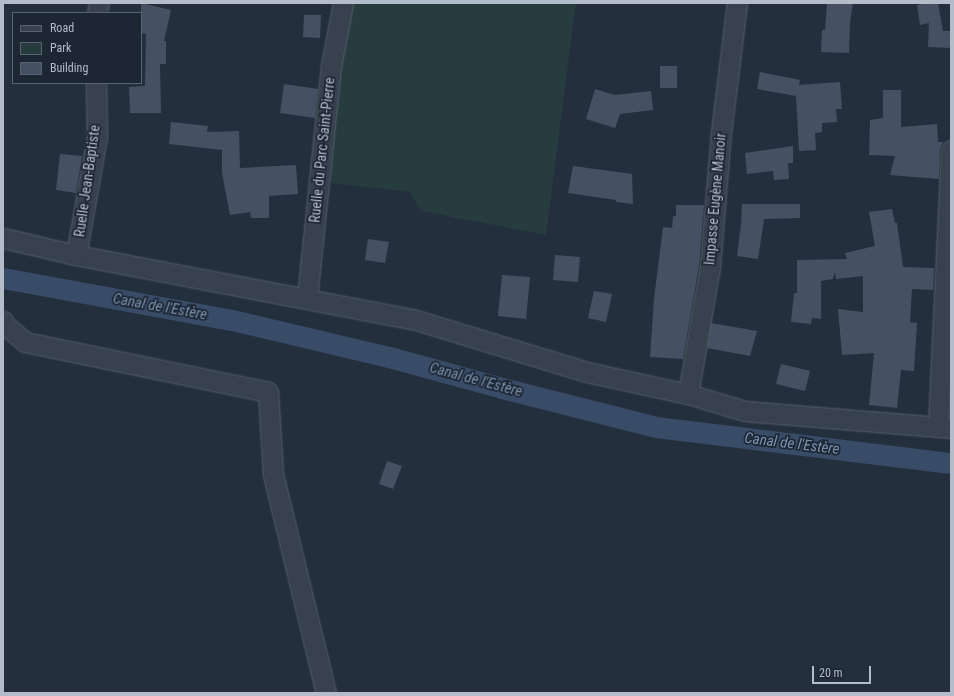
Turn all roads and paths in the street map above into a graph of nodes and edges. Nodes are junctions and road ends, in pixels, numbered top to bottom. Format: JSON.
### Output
{"nodes":[{"id":1,"x":343,"y":3,"type":"edge"},
{"id":2,"x":737,"y":3,"type":"edge"},
{"id":3,"x":96,"y":84,"type":"edge"},
{"id":4,"x":951,"y":150,"type":"edge"},
{"id":5,"x":3,"y":238,"type":"edge"},
{"id":6,"x":76,"y":255,"type":"junction"},
{"id":7,"x":307,"y":298,"type":"junction"},
{"id":8,"x":3,"y":321,"type":"edge"},
{"id":9,"x":688,"y":394,"type":"junction"},
{"id":10,"x":945,"y":428,"type":"edge"},
{"id":11,"x":326,"y":693,"type":"edge"}],
"edges":[{"from":1,"to":7,"type":"street","name":"Ruelle du Parc Saint-Pierre"},
{"from":2,"to":9,"type":"street","name":"Impasse Eugène Manoir"},
{"from":3,"to":6,"type":"street","name":"Ruelle Jean-Baptiste"},
{"from":4,"to":10,"type":"street"},
{"from":5,"to":6,"type":"street"},
{"from":6,"to":7,"type":"street"},
{"from":7,"to":9,"type":"street"},
{"from":8,"to":11,"type":"street"},
{"from":9,"to":10,"type":"street"}]}
